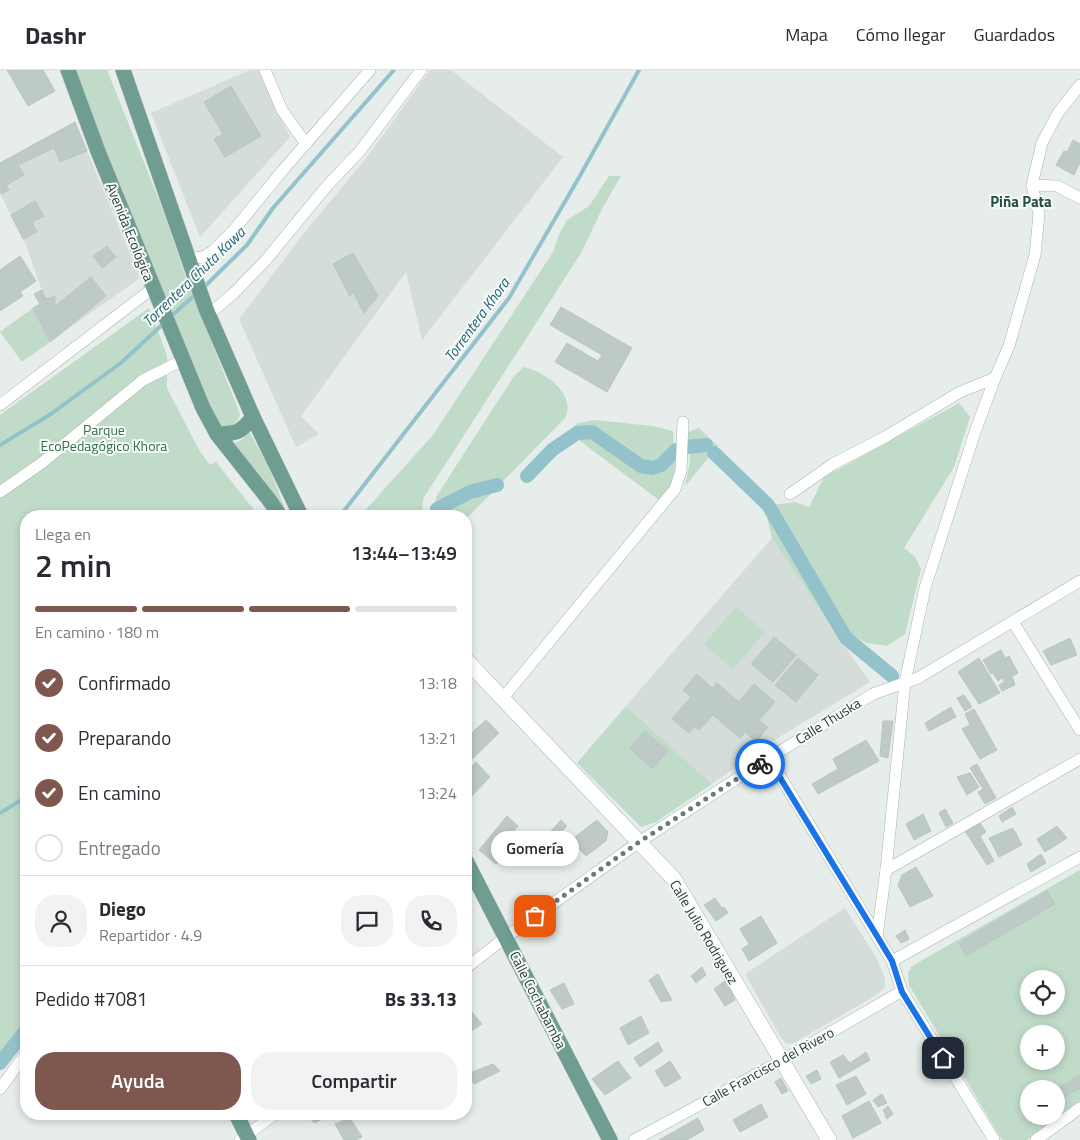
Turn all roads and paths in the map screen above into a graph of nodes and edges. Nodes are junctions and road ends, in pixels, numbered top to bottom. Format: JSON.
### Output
{"nodes":[{"id":1,"x":68,"y":70,"type":"edge"},
{"id":2,"x":122,"y":70,"type":"edge"},
{"id":3,"x":265,"y":70,"type":"edge"},
{"id":4,"x":370,"y":70,"type":"edge"},
{"id":5,"x":420,"y":70,"type":"edge"},
{"id":6,"x":1080,"y":85,"type":"edge"},
{"id":7,"x":306,"y":144,"type":"junction"},
{"id":8,"x":1032,"y":185,"type":"junction"},
{"id":9,"x":1080,"y":198,"type":"edge"},
{"id":10,"x":189,"y":264,"type":"junction"},
{"id":11,"x":153,"y":288,"type":"junction"},
{"id":12,"x":207,"y":312,"type":"junction"},
{"id":13,"x":183,"y":360,"type":"junction"},
{"id":14,"x":995,"y":378,"type":"junction"},
{"id":15,"x":0,"y":405,"type":"edge"},
{"id":16,"x":253,"y":417,"type":"junction"},
{"id":17,"x":683,"y":422,"type":"dead end"},
{"id":18,"x":217,"y":434,"type":"junction"},
{"id":19,"x":0,"y":492,"type":"edge"},
{"id":20,"x":790,"y":494,"type":"dead end"},
{"id":21,"x":275,"y":510,"type":"edge"},
{"id":22,"x":298,"y":510,"type":"edge"},
{"id":23,"x":1080,"y":582,"type":"edge"},
{"id":24,"x":1012,"y":622,"type":"junction"},
{"id":25,"x":472,"y":666,"type":"edge"},
{"id":26,"x":905,"y":682,"type":"junction"},
{"id":27,"x":503,"y":698,"type":"junction"},
{"id":28,"x":1080,"y":730,"type":"edge"},
{"id":29,"x":768,"y":758,"type":"junction"},
{"id":30,"x":1080,"y":759,"type":"edge"},
{"id":31,"x":639,"y":842,"type":"junction"},
{"id":32,"x":1080,"y":857,"type":"edge"},
{"id":33,"x":886,"y":870,"type":"junction"},
{"id":34,"x":472,"y":872,"type":"edge"},
{"id":35,"x":877,"y":936,"type":"junction"},
{"id":36,"x":506,"y":937,"type":"junction"},
{"id":37,"x":892,"y":961,"type":"junction"},
{"id":38,"x":472,"y":963,"type":"edge"},
{"id":39,"x":902,"y":992,"type":"junction"},
{"id":40,"x":20,"y":1061,"type":"edge"},
{"id":41,"x":781,"y":1061,"type":"junction"},
{"id":42,"x":0,"y":1089,"type":"edge"},
{"id":43,"x":1080,"y":1108,"type":"edge"},
{"id":44,"x":238,"y":1120,"type":"edge"},
{"id":45,"x":268,"y":1120,"type":"edge"},
{"id":46,"x":246,"y":1138,"type":"edge"},
{"id":47,"x":610,"y":1140,"type":"edge"},
{"id":48,"x":634,"y":1140,"type":"edge"},
{"id":49,"x":828,"y":1140,"type":"edge"},
{"id":50,"x":994,"y":1140,"type":"edge"},
{"id":51,"x":1036,"y":1140,"type":"edge"}],
"edges":[{"from":1,"to":11,"type":"main road","name":"Avenida Ecológica"},
{"from":2,"to":10,"type":"main road"},
{"from":3,"to":7,"type":"street"},
{"from":4,"to":7,"type":"street"},
{"from":5,"to":12,"type":"street"},
{"from":6,"to":8,"type":"street"},
{"from":7,"to":10,"type":"street"},
{"from":8,"to":9,"type":"street"},
{"from":8,"to":14,"type":"street"},
{"from":10,"to":12,"type":"main road"},
{"from":11,"to":13,"type":"main road","name":"Avenida Ecológica"},
{"from":11,"to":15,"type":"street"},
{"from":12,"to":16,"type":"main road"},
{"from":13,"to":18,"type":"main road","name":"Avenida Ecológica"},
{"from":13,"to":19,"type":"street"},
{"from":14,"to":20,"type":"street"},
{"from":14,"to":26,"type":"street"},
{"from":16,"to":18,"type":"main road"},
{"from":16,"to":22,"type":"main road"},
{"from":17,"to":27,"type":"street"},
{"from":18,"to":21,"type":"main road","name":"Avenida Ecológica"},
{"from":23,"to":24,"type":"street","name":"Calle Thuska"},
{"from":24,"to":26,"type":"street","name":"Calle Thuska"},
{"from":24,"to":28,"type":"street"},
{"from":25,"to":27,"type":"main road","name":"Calle Julio Rodriguez"},
{"from":26,"to":29,"type":"street","name":"Calle Thuska"},
{"from":26,"to":33,"type":"street"},
{"from":27,"to":31,"type":"main road","name":"Calle Julio Rodriguez"},
{"from":29,"to":31,"type":"street","name":"Calle Thuska"},
{"from":29,"to":35,"type":"street"},
{"from":30,"to":33,"type":"street"},
{"from":31,"to":36,"type":"street","name":"Calle Thuska"},
{"from":31,"to":41,"type":"main road","name":"Calle Julio Rodriguez"},
{"from":32,"to":37,"type":"street"},
{"from":33,"to":35,"type":"street"},
{"from":34,"to":36,"type":"main road","name":"Calle Cochabamba"},
{"from":35,"to":37,"type":"street"},
{"from":36,"to":38,"type":"street","name":"Calle Thuska"},
{"from":36,"to":47,"type":"main road","name":"Calle Cochabamba"},
{"from":37,"to":39,"type":"street"},
{"from":39,"to":41,"type":"street","name":"Calle Francisco del Rivero"},
{"from":39,"to":50,"type":"street"},
{"from":40,"to":42,"type":"street"},
{"from":41,"to":48,"type":"street","name":"Calle Francisco del Rivero"},
{"from":41,"to":49,"type":"main road","name":"Calle Julio Rodriguez"},
{"from":43,"to":51,"type":"street"},
{"from":44,"to":46,"type":"main road"},
{"from":45,"to":46,"type":"street"}]}
